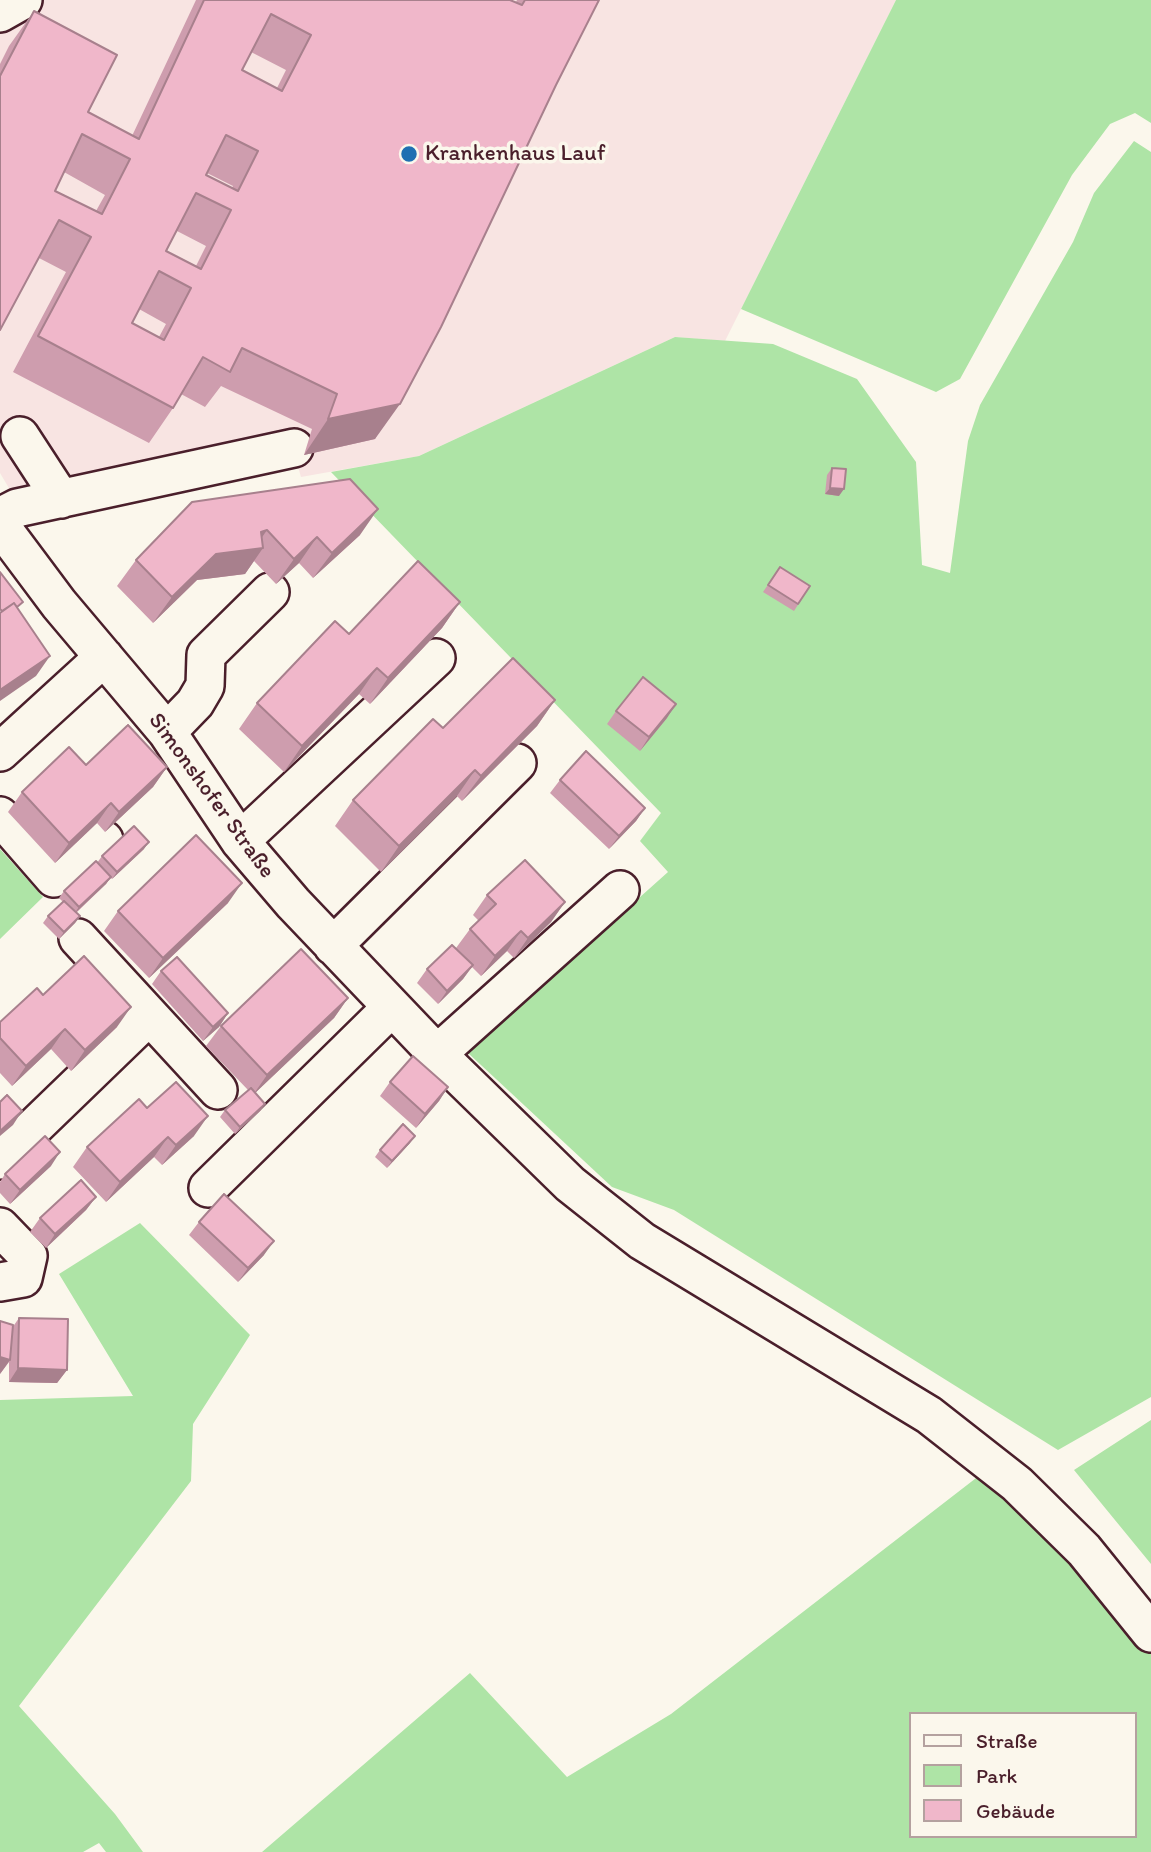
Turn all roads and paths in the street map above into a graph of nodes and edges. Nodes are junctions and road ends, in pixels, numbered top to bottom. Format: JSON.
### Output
{"nodes":[{"id":1,"x":23,"y":0,"type":"edge"},
{"id":2,"x":0,"y":13,"type":"edge"},
{"id":3,"x":20,"y":436,"type":"dead end"},
{"id":4,"x":294,"y":448,"type":"dead end"},
{"id":5,"x":61,"y":499,"type":"junction"},
{"id":6,"x":0,"y":517,"type":"edge"},
{"id":7,"x":0,"y":525,"type":"edge"},
{"id":8,"x":270,"y":592,"type":"dead end"},
{"id":9,"x":104,"y":657,"type":"junction"},
{"id":10,"x":436,"y":658,"type":"edge"},
{"id":11,"x":167,"y":732,"type":"junction"},
{"id":12,"x":0,"y":752,"type":"edge"},
{"id":13,"x":517,"y":763,"type":"edge"},
{"id":14,"x":0,"y":816,"type":"edge"},
{"id":15,"x":104,"y":840,"type":"dead end"},
{"id":16,"x":240,"y":841,"type":"junction"},
{"id":17,"x":620,"y":890,"type":"dead end"},
{"id":18,"x":78,"y":939,"type":"dead end"},
{"id":19,"x":333,"y":946,"type":"junction"},
{"id":20,"x":392,"y":1007,"type":"junction"},
{"id":21,"x":148,"y":1017,"type":"junction"},
{"id":22,"x":437,"y":1054,"type":"junction"},
{"id":23,"x":218,"y":1090,"type":"dead end"},
{"id":24,"x":0,"y":1160,"type":"edge"},
{"id":25,"x":208,"y":1188,"type":"dead end"},
{"id":26,"x":0,"y":1227,"type":"edge"},
{"id":27,"x":0,"y":1282,"type":"edge"},
{"id":28,"x":1151,"y":1633,"type":"edge"}],
"edges":[{"from":1,"to":2,"type":"street"},
{"from":3,"to":5,"type":"street"},
{"from":4,"to":5,"type":"street"},
{"from":5,"to":6,"type":"street"},
{"from":7,"to":9,"type":"street","name":"Simonshofer Straße"},
{"from":8,"to":11,"type":"street"},
{"from":9,"to":11,"type":"street","name":"Simonshofer Straße"},
{"from":9,"to":12,"type":"street"},
{"from":10,"to":16,"type":"street"},
{"from":11,"to":16,"type":"street","name":"Simonshofer Straße"},
{"from":13,"to":19,"type":"street"},
{"from":14,"to":15,"type":"street"},
{"from":16,"to":19,"type":"street","name":"Simonshofer Straße"},
{"from":17,"to":22,"type":"street"},
{"from":18,"to":21,"type":"street"},
{"from":19,"to":20,"type":"street","name":"Simonshofer Straße"},
{"from":20,"to":22,"type":"street","name":"Simonshofer Straße"},
{"from":20,"to":25,"type":"street"},
{"from":21,"to":23,"type":"street"},
{"from":21,"to":24,"type":"street"},
{"from":22,"to":28,"type":"street","name":"Simonshofer Straße"},
{"from":26,"to":27,"type":"street"}]}
